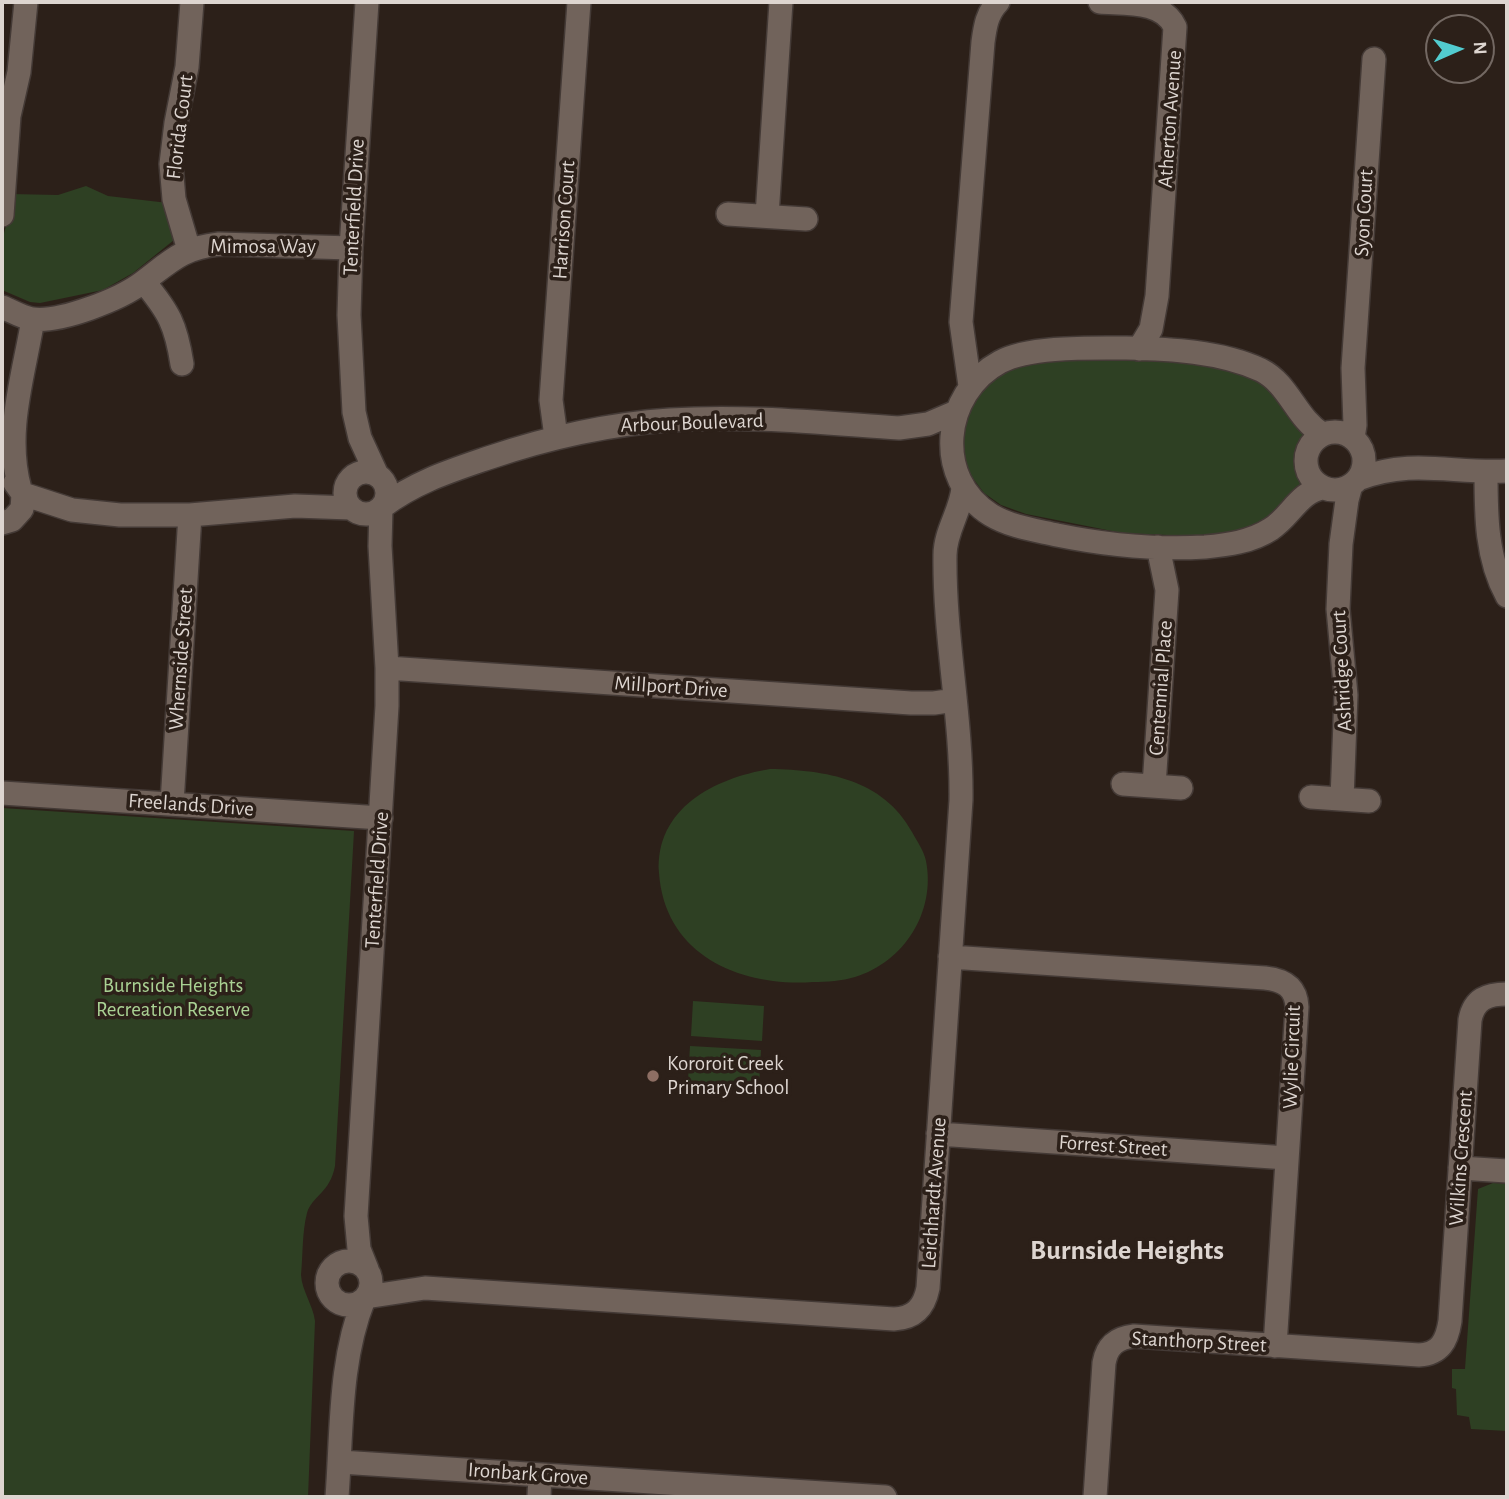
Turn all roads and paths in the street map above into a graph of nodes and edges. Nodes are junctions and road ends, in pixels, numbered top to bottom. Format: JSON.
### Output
{"nodes":[{"id":1,"x":26,"y":2,"type":"edge"},
{"id":2,"x":192,"y":2,"type":"edge"},
{"id":3,"x":367,"y":2,"type":"edge"},
{"id":4,"x":579,"y":2,"type":"edge"},
{"id":5,"x":781,"y":2,"type":"edge"},
{"id":6,"x":998,"y":2,"type":"edge"},
{"id":7,"x":1100,"y":2,"type":"edge"},
{"id":8,"x":1374,"y":59,"type":"dead end"},
{"id":9,"x":728,"y":214,"type":"dead end"},
{"id":10,"x":2,"y":215,"type":"edge"},
{"id":11,"x":767,"y":216,"type":"junction"},
{"id":12,"x":806,"y":219,"type":"dead end"},
{"id":13,"x":351,"y":248,"type":"junction"},
{"id":14,"x":189,"y":250,"type":"junction"},
{"id":15,"x":144,"y":282,"type":"junction"},
{"id":16,"x":1157,"y":296,"type":"junction"},
{"id":17,"x":964,"y":302,"type":"junction"},
{"id":18,"x":2,"y":307,"type":"edge"},
{"id":19,"x":33,"y":319,"type":"junction"},
{"id":20,"x":1139,"y":349,"type":"junction"},
{"id":21,"x":1172,"y":350,"type":"junction"},
{"id":22,"x":1000,"y":362,"type":"junction"},
{"id":23,"x":182,"y":364,"type":"dead end"},
{"id":24,"x":1353,"y":368,"type":"junction"},
{"id":25,"x":970,"y":386,"type":"junction"},
{"id":26,"x":354,"y":412,"type":"junction"},
{"id":27,"x":956,"y":412,"type":"junction"},
{"id":28,"x":14,"y":424,"type":"junction"},
{"id":29,"x":899,"y":428,"type":"junction"},
{"id":30,"x":1325,"y":434,"type":"junction"},
{"id":31,"x":556,"y":437,"type":"junction"},
{"id":32,"x":1356,"y":441,"type":"junction"},
{"id":33,"x":2,"y":457,"type":"edge"},
{"id":34,"x":953,"y":458,"type":"junction"},
{"id":35,"x":1418,"y":467,"type":"junction"},
{"id":36,"x":449,"y":471,"type":"junction"},
{"id":37,"x":1497,"y":472,"type":"edge"},
{"id":38,"x":379,"y":476,"type":"junction"},
{"id":39,"x":351,"y":478,"type":"junction"},
{"id":40,"x":1355,"y":482,"type":"junction"},
{"id":41,"x":963,"y":488,"type":"junction"},
{"id":42,"x":1326,"y":489,"type":"junction"},
{"id":43,"x":295,"y":506,"type":"junction"},
{"id":44,"x":382,"y":507,"type":"junction"},
{"id":45,"x":11,"y":508,"type":"edge"},
{"id":46,"x":354,"y":510,"type":"junction"},
{"id":47,"x":989,"y":513,"type":"junction"},
{"id":48,"x":190,"y":515,"type":"junction"},
{"id":49,"x":1341,"y":544,"type":"junction"},
{"id":50,"x":1158,"y":547,"type":"junction"},
{"id":51,"x":1191,"y":547,"type":"junction"},
{"id":52,"x":946,"y":579,"type":"junction"},
{"id":53,"x":382,"y":580,"type":"junction"},
{"id":54,"x":1167,"y":590,"type":"junction"},
{"id":55,"x":1507,"y":596,"type":"edge"},
{"id":56,"x":387,"y":668,"type":"junction"},
{"id":57,"x":956,"y":700,"type":"junction"},
{"id":58,"x":1124,"y":784,"type":"dead end"},
{"id":59,"x":1154,"y":786,"type":"junction"},
{"id":60,"x":1181,"y":788,"type":"dead end"},
{"id":61,"x":2,"y":793,"type":"edge"},
{"id":62,"x":1311,"y":797,"type":"dead end"},
{"id":63,"x":1342,"y":799,"type":"junction"},
{"id":64,"x":1369,"y":801,"type":"dead end"},
{"id":65,"x":172,"y":803,"type":"junction"},
{"id":66,"x":381,"y":818,"type":"junction"},
{"id":67,"x":950,"y":957,"type":"junction"},
{"id":68,"x":1507,"y":994,"type":"edge"},
{"id":69,"x":938,"y":1134,"type":"junction"},
{"id":70,"x":1287,"y":1158,"type":"junction"},
{"id":71,"x":1461,"y":1168,"type":"junction"},
{"id":72,"x":1507,"y":1171,"type":"edge"},
{"id":73,"x":357,"y":1180,"type":"junction"},
{"id":74,"x":332,"y":1269,"type":"junction"},
{"id":75,"x":367,"y":1285,"type":"junction"},
{"id":76,"x":334,"y":1298,"type":"junction"},
{"id":77,"x":1275,"y":1346,"type":"junction"},
{"id":78,"x":1441,"y":1347,"type":"joint"},
{"id":79,"x":346,"y":1368,"type":"junction"},
{"id":80,"x":340,"y":1462,"type":"junction"},
{"id":81,"x":540,"y":1486,"type":"edge"},
{"id":82,"x":739,"y":1493,"type":"edge"},
{"id":83,"x":337,"y":1497,"type":"edge"},
{"id":84,"x":885,"y":1497,"type":"edge"},
{"id":85,"x":1095,"y":1497,"type":"edge"}],
"edges":[{"from":1,"to":10,"type":"street"},
{"from":2,"to":14,"type":"street","name":"Florida Court"},
{"from":3,"to":13,"type":"street","name":"Tenterfield Drive"},
{"from":4,"to":31,"type":"street","name":"Harrison Court"},
{"from":5,"to":11,"type":"street"},
{"from":6,"to":17,"type":"street"},
{"from":7,"to":16,"type":"street","name":"Atherton Avenue"},
{"from":8,"to":24,"type":"street","name":"Syon Court"},
{"from":9,"to":11,"type":"street"},
{"from":11,"to":12,"type":"street"},
{"from":13,"to":14,"type":"street","name":"Mimosa Way"},
{"from":13,"to":26,"type":"street","name":"Tenterfield Drive"},
{"from":14,"to":15,"type":"street","name":"Mimosa Way"},
{"from":15,"to":19,"type":"street","name":"Mimosa Way"},
{"from":15,"to":23,"type":"street"},
{"from":16,"to":20,"type":"street"},
{"from":16,"to":21,"type":"street"},
{"from":17,"to":22,"type":"street"},
{"from":17,"to":25,"type":"street"},
{"from":18,"to":19,"type":"street"},
{"from":19,"to":28,"type":"street"},
{"from":20,"to":21,"type":"street"},
{"from":20,"to":22,"type":"street"},
{"from":21,"to":30,"type":"street"},
{"from":22,"to":25,"type":"street"},
{"from":24,"to":30,"type":"street"},
{"from":24,"to":32,"type":"street"},
{"from":25,"to":27,"type":"street"},
{"from":26,"to":38,"type":"street","name":"Tenterfield Drive"},
{"from":26,"to":39,"type":"street","name":"Tenterfield Drive"},
{"from":27,"to":29,"type":"street"},
{"from":27,"to":34,"type":"street"},
{"from":28,"to":33,"type":"street"},
{"from":28,"to":45,"type":"street"},
{"from":29,"to":31,"type":"street","name":"Arbour Boulevard"},
{"from":29,"to":34,"type":"street"},
{"from":30,"to":32,"type":"street"},
{"from":30,"to":42,"type":"street"},
{"from":31,"to":36,"type":"street","name":"Arbour Boulevard"},
{"from":32,"to":35,"type":"street"},
{"from":32,"to":40,"type":"street"},
{"from":34,"to":41,"type":"street"},
{"from":35,"to":37,"type":"street"},
{"from":35,"to":40,"type":"street"},
{"from":36,"to":38,"type":"street"},
{"from":36,"to":44,"type":"street"},
{"from":37,"to":55,"type":"street"},
{"from":38,"to":39,"type":"street"},
{"from":38,"to":44,"type":"street"},
{"from":39,"to":43,"type":"street"},
{"from":39,"to":46,"type":"street"},
{"from":40,"to":42,"type":"street"},
{"from":40,"to":49,"type":"street"},
{"from":41,"to":47,"type":"street"},
{"from":41,"to":52,"type":"street"},
{"from":42,"to":49,"type":"street"},
{"from":42,"to":51,"type":"street"},
{"from":43,"to":46,"type":"street"},
{"from":43,"to":48,"type":"street"},
{"from":44,"to":46,"type":"street"},
{"from":44,"to":53,"type":"street","name":"Tenterfield Drive"},
{"from":45,"to":48,"type":"street"},
{"from":46,"to":53,"type":"street","name":"Tenterfield Drive"},
{"from":47,"to":50,"type":"street"},
{"from":47,"to":52,"type":"street"},
{"from":48,"to":65,"type":"street","name":"Whernside Street"},
{"from":49,"to":63,"type":"street","name":"Ashridge Court"},
{"from":50,"to":51,"type":"street"},
{"from":50,"to":54,"type":"street"},
{"from":51,"to":54,"type":"street"},
{"from":52,"to":57,"type":"street","name":"Leichhardt Avenue"},
{"from":53,"to":56,"type":"street","name":"Tenterfield Drive"},
{"from":54,"to":59,"type":"street","name":"Centennial Place"},
{"from":56,"to":57,"type":"street","name":"Millport Drive"},
{"from":56,"to":66,"type":"street","name":"Tenterfield Drive"},
{"from":57,"to":67,"type":"street","name":"Leichhardt Avenue"},
{"from":58,"to":59,"type":"street"},
{"from":59,"to":60,"type":"street"},
{"from":61,"to":65,"type":"street","name":"Freelands Drive"},
{"from":62,"to":63,"type":"street"},
{"from":63,"to":64,"type":"street"},
{"from":65,"to":66,"type":"street","name":"Freelands Drive"},
{"from":66,"to":73,"type":"street","name":"Tenterfield Drive"},
{"from":67,"to":69,"type":"street","name":"Leichhardt Avenue"},
{"from":67,"to":70,"type":"street","name":"Wylie Circuit"},
{"from":68,"to":71,"type":"street","name":"Wilkins Crescent"},
{"from":69,"to":70,"type":"street","name":"Forrest Street"},
{"from":69,"to":75,"type":"street","name":"Leichhardt Avenue"},
{"from":70,"to":77,"type":"street","name":"Wylie Circuit"},
{"from":71,"to":72,"type":"street"},
{"from":71,"to":78,"type":"street","name":"Wilkins Crescent"},
{"from":73,"to":74,"type":"street","name":"Tenterfield Drive"},
{"from":73,"to":75,"type":"street","name":"Tenterfield Drive"},
{"from":74,"to":75,"type":"street"},
{"from":74,"to":76,"type":"street"},
{"from":75,"to":76,"type":"street"},
{"from":75,"to":79,"type":"street"},
{"from":76,"to":79,"type":"street"},
{"from":77,"to":78,"type":"street","name":"Stanthorp Street"},
{"from":77,"to":85,"type":"street","name":"Stanthorp Street"},
{"from":79,"to":80,"type":"street"},
{"from":80,"to":81,"type":"street","name":"Ironbark Grove"},
{"from":80,"to":83,"type":"street"},
{"from":81,"to":82,"type":"street","name":"Ironbark Grove"},
{"from":82,"to":84,"type":"street","name":"Ironbark Grove"}]}
